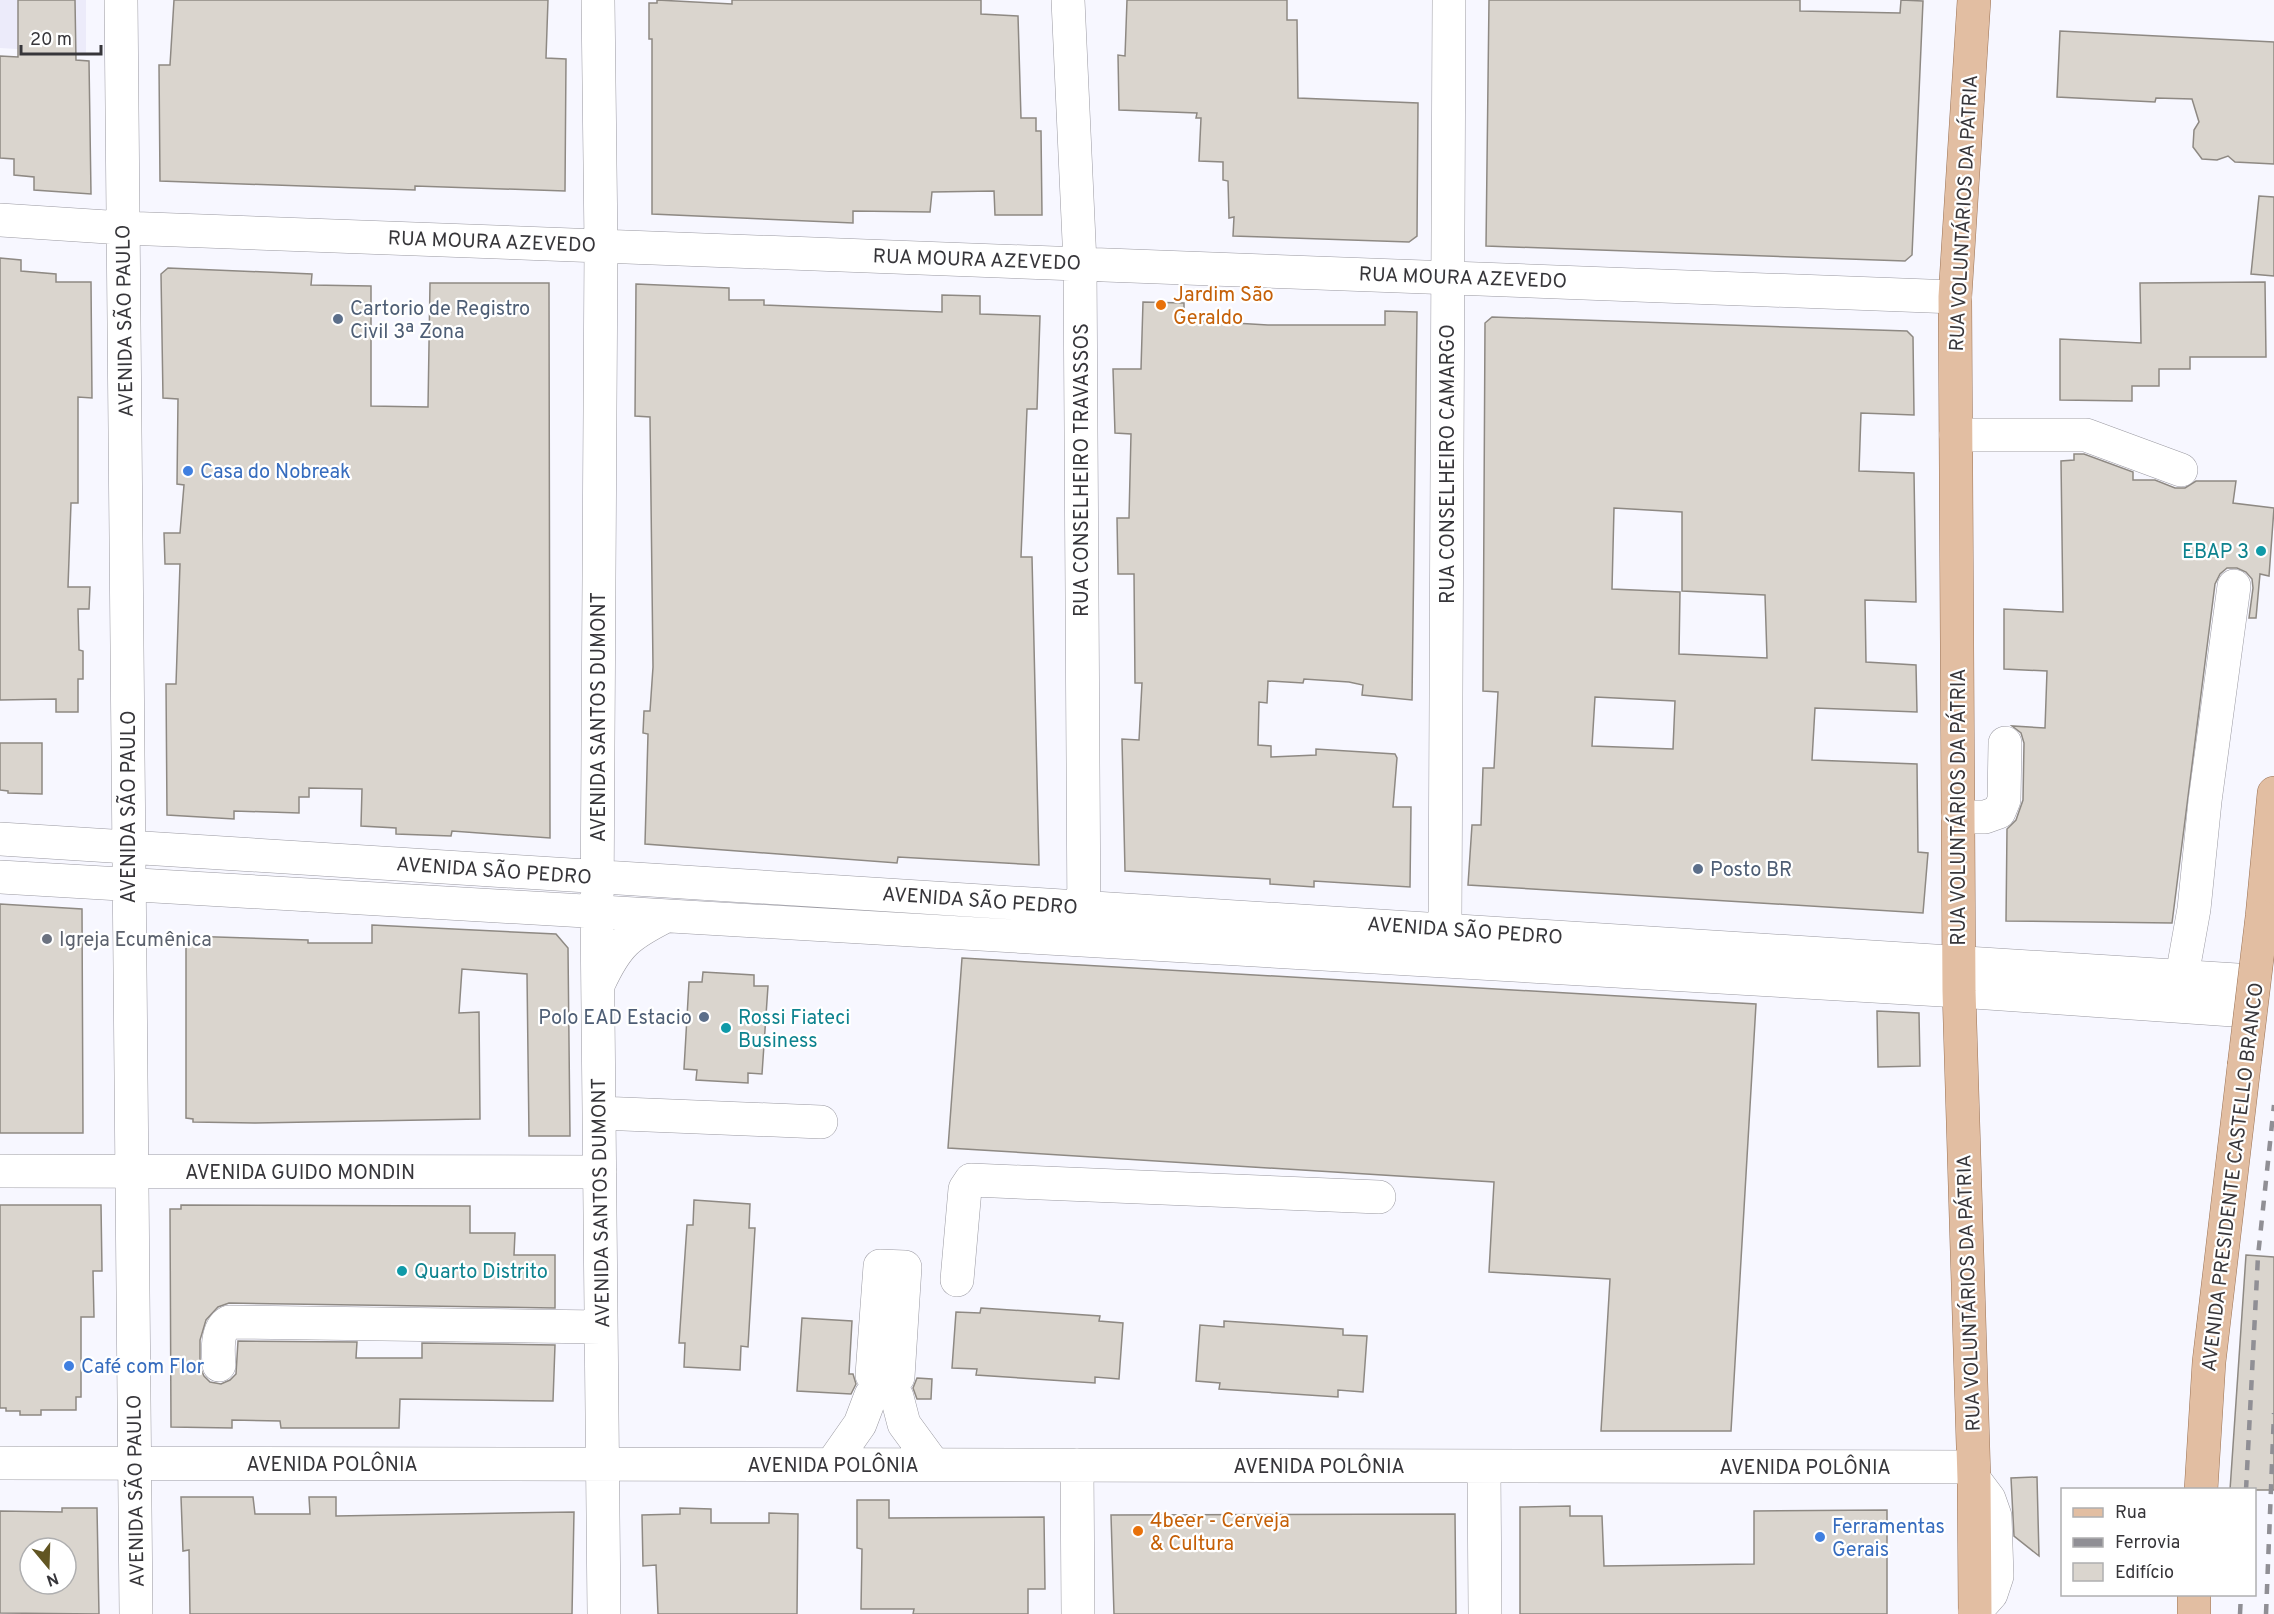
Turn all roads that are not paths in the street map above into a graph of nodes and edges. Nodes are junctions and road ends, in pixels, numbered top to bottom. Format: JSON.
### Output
{"nodes":[{"id":1,"x":121,"y":0,"type":"edge"},
{"id":2,"x":598,"y":0,"type":"edge"},
{"id":3,"x":1068,"y":0,"type":"edge"},
{"id":4,"x":1449,"y":0,"type":"edge"},
{"id":5,"x":1974,"y":0,"type":"edge"},
{"id":6,"x":0,"y":220,"type":"edge"},
{"id":7,"x":123,"y":228,"type":"junction"},
{"id":8,"x":601,"y":245,"type":"junction"},
{"id":9,"x":1080,"y":263,"type":"junction"},
{"id":10,"x":1448,"y":277,"type":"junction"},
{"id":11,"x":1955,"y":297,"type":"junction"},
{"id":12,"x":1956,"y":435,"type":"junction"},
{"id":13,"x":2181,"y":470,"type":"dead end"},
{"id":14,"x":2235,"y":586,"type":"dead end"},
{"id":15,"x":2005,"y":743,"type":"dead end"},
{"id":16,"x":2274,"y":793,"type":"edge"},
{"id":17,"x":1958,"y":817,"type":"junction"},
{"id":18,"x":0,"y":839,"type":"edge"},
{"id":19,"x":129,"y":847,"type":"junction"},
{"id":20,"x":597,"y":876,"type":"junction"},
{"id":21,"x":0,"y":877,"type":"edge"},
{"id":22,"x":128,"y":884,"type":"junction"},
{"id":23,"x":1084,"y":906,"type":"junction"},
{"id":24,"x":597,"y":912,"type":"junction"},
{"id":25,"x":666,"y":916,"type":"junction"},
{"id":26,"x":1444,"y":929,"type":"junction"},
{"id":27,"x":1084,"y":940,"type":"junction"},
{"id":28,"x":1959,"y":976,"type":"junction"},
{"id":29,"x":598,"y":988,"type":"junction"},
{"id":30,"x":2180,"y":991,"type":"junction"},
{"id":31,"x":2235,"y":995,"type":"tunnel mouth"},
{"id":32,"x":599,"y":1113,"type":"junction"},
{"id":33,"x":821,"y":1122,"type":"dead end"},
{"id":34,"x":0,"y":1171,"type":"edge"},
{"id":35,"x":131,"y":1172,"type":"junction"},
{"id":36,"x":600,"y":1172,"type":"junction"},
{"id":37,"x":1379,"y":1197,"type":"dead end"},
{"id":38,"x":957,"y":1280,"type":"dead end"},
{"id":39,"x":601,"y":1327,"type":"junction"},
{"id":40,"x":219,"y":1365,"type":"dead end"},
{"id":41,"x":602,"y":1406,"type":"junction"},
{"id":42,"x":0,"y":1463,"type":"edge"},
{"id":43,"x":134,"y":1464,"type":"junction"},
{"id":44,"x":665,"y":1464,"type":"junction"},
{"id":45,"x":832,"y":1464,"type":"junction"},
{"id":46,"x":603,"y":1465,"type":"junction"},
{"id":47,"x":934,"y":1465,"type":"junction"},
{"id":48,"x":1077,"y":1466,"type":"junction"},
{"id":49,"x":1484,"y":1467,"type":"junction"},
{"id":50,"x":1974,"y":1473,"type":"junction"},
{"id":51,"x":2201,"y":1488,"type":"edge"},
{"id":52,"x":2194,"y":1596,"type":"edge"},
{"id":53,"x":1975,"y":1613,"type":"edge"},
{"id":54,"x":136,"y":1614,"type":"edge"},
{"id":55,"x":604,"y":1614,"type":"edge"},
{"id":56,"x":1078,"y":1614,"type":"edge"},
{"id":57,"x":1485,"y":1614,"type":"edge"},
{"id":58,"x":2194,"y":1614,"type":"edge"}],
"edges":[{"from":1,"to":7,"type":"street","name":"AVENIDA SÃO PAULO"},
{"from":2,"to":8,"type":"street","name":"AVENIDA SANTOS DUMONT"},
{"from":3,"to":9,"type":"street","name":"RUA CONSELHEIRO TRAVASSOS"},
{"from":4,"to":10,"type":"street","name":"RUA CONSELHEIRO CAMARGO"},
{"from":5,"to":11,"type":"main road","name":"RUA VOLUNTÁRIOS DA PÁTRIA"},
{"from":6,"to":7,"type":"street","name":"RUA MOURA AZEVEDO"},
{"from":7,"to":8,"type":"street","name":"RUA MOURA AZEVEDO"},
{"from":7,"to":19,"type":"street","name":"AVENIDA SÃO PAULO"},
{"from":8,"to":9,"type":"street","name":"RUA MOURA AZEVEDO"},
{"from":8,"to":20,"type":"street","name":"AVENIDA SANTOS DUMONT"},
{"from":9,"to":10,"type":"street","name":"RUA MOURA AZEVEDO"},
{"from":9,"to":23,"type":"street","name":"RUA CONSELHEIRO TRAVASSOS"},
{"from":10,"to":11,"type":"street","name":"RUA MOURA AZEVEDO"},
{"from":10,"to":26,"type":"street","name":"RUA CONSELHEIRO CAMARGO"},
{"from":11,"to":12,"type":"main road","name":"RUA VOLUNTÁRIOS DA PÁTRIA"},
{"from":12,"to":13,"type":"street"},
{"from":12,"to":17,"type":"main road","name":"RUA VOLUNTÁRIOS DA PÁTRIA"},
{"from":14,"to":30,"type":"street"},
{"from":15,"to":17,"type":"street"},
{"from":16,"to":51,"type":"main road","name":"AVENIDA PRESIDENTE CASTELLO BRANCO","bridge":true},
{"from":17,"to":28,"type":"main road","name":"RUA VOLUNTÁRIOS DA PÁTRIA"},
{"from":18,"to":19,"type":"street","name":"AVENIDA SÃO PEDRO"},
{"from":19,"to":20,"type":"street","name":"AVENIDA SÃO PEDRO"},
{"from":19,"to":22,"type":"street","name":"AVENIDA SÃO PAULO"},
{"from":20,"to":23,"type":"street","name":"AVENIDA SÃO PEDRO"},
{"from":20,"to":24,"type":"street","name":"AVENIDA SANTOS DUMONT"},
{"from":21,"to":22,"type":"street","name":"AVENIDA SÃO PEDRO"},
{"from":22,"to":24,"type":"street","name":"AVENIDA SÃO PEDRO"},
{"from":22,"to":35,"type":"street","name":"AVENIDA SÃO PAULO"},
{"from":23,"to":26,"type":"street","name":"AVENIDA SÃO PEDRO"},
{"from":23,"to":27,"type":"street","name":"RUA CONSELHEIRO TRAVASSOS"},
{"from":24,"to":25,"type":"street","name":"AVENIDA SÃO PEDRO"},
{"from":24,"to":29,"type":"street","name":"AVENIDA SANTOS DUMONT"},
{"from":25,"to":27,"type":"street","name":"AVENIDA SÃO PEDRO"},
{"from":25,"to":29,"type":"street"},
{"from":26,"to":28,"type":"street","name":"AVENIDA SÃO PEDRO"},
{"from":27,"to":28,"type":"street","name":"AVENIDA SÃO PEDRO"},
{"from":28,"to":30,"type":"street"},
{"from":28,"to":50,"type":"main road","name":"RUA VOLUNTÁRIOS DA PÁTRIA"},
{"from":29,"to":32,"type":"street","name":"AVENIDA SANTOS DUMONT"},
{"from":30,"to":31,"type":"street"},
{"from":32,"to":33,"type":"street"},
{"from":32,"to":36,"type":"street","name":"AVENIDA SANTOS DUMONT"},
{"from":34,"to":35,"type":"street","name":"AVENIDA GUIDO MONDIN"},
{"from":35,"to":36,"type":"street","name":"AVENIDA GUIDO MONDIN"},
{"from":35,"to":43,"type":"street","name":"AVENIDA SÃO PAULO"},
{"from":36,"to":39,"type":"street","name":"AVENIDA SANTOS DUMONT"},
{"from":37,"to":38,"type":"street"},
{"from":39,"to":40,"type":"street"},
{"from":39,"to":41,"type":"street","name":"AVENIDA SANTOS DUMONT"},
{"from":41,"to":44,"type":"street"},
{"from":41,"to":46,"type":"street","name":"AVENIDA SANTOS DUMONT"},
{"from":42,"to":43,"type":"street","name":"AVENIDA POLÔNIA"},
{"from":43,"to":46,"type":"street","name":"AVENIDA POLÔNIA"},
{"from":43,"to":54,"type":"street","name":"AVENIDA SÃO PAULO"},
{"from":44,"to":45,"type":"street","name":"AVENIDA POLÔNIA"},
{"from":44,"to":46,"type":"street","name":"AVENIDA POLÔNIA"},
{"from":45,"to":47,"type":"street","name":"AVENIDA POLÔNIA"},
{"from":45,"to":47,"type":"street"},
{"from":46,"to":55,"type":"street","name":"AVENIDA SANTOS DUMONT"},
{"from":47,"to":48,"type":"street","name":"AVENIDA POLÔNIA"},
{"from":48,"to":49,"type":"street","name":"AVENIDA POLÔNIA"},
{"from":48,"to":56,"type":"street"},
{"from":49,"to":50,"type":"street","name":"AVENIDA POLÔNIA"},
{"from":49,"to":57,"type":"street"},
{"from":50,"to":53,"type":"main road","name":"RUA VOLUNTÁRIOS DA PÁTRIA"},
{"from":52,"to":58,"type":"main road"}]}
